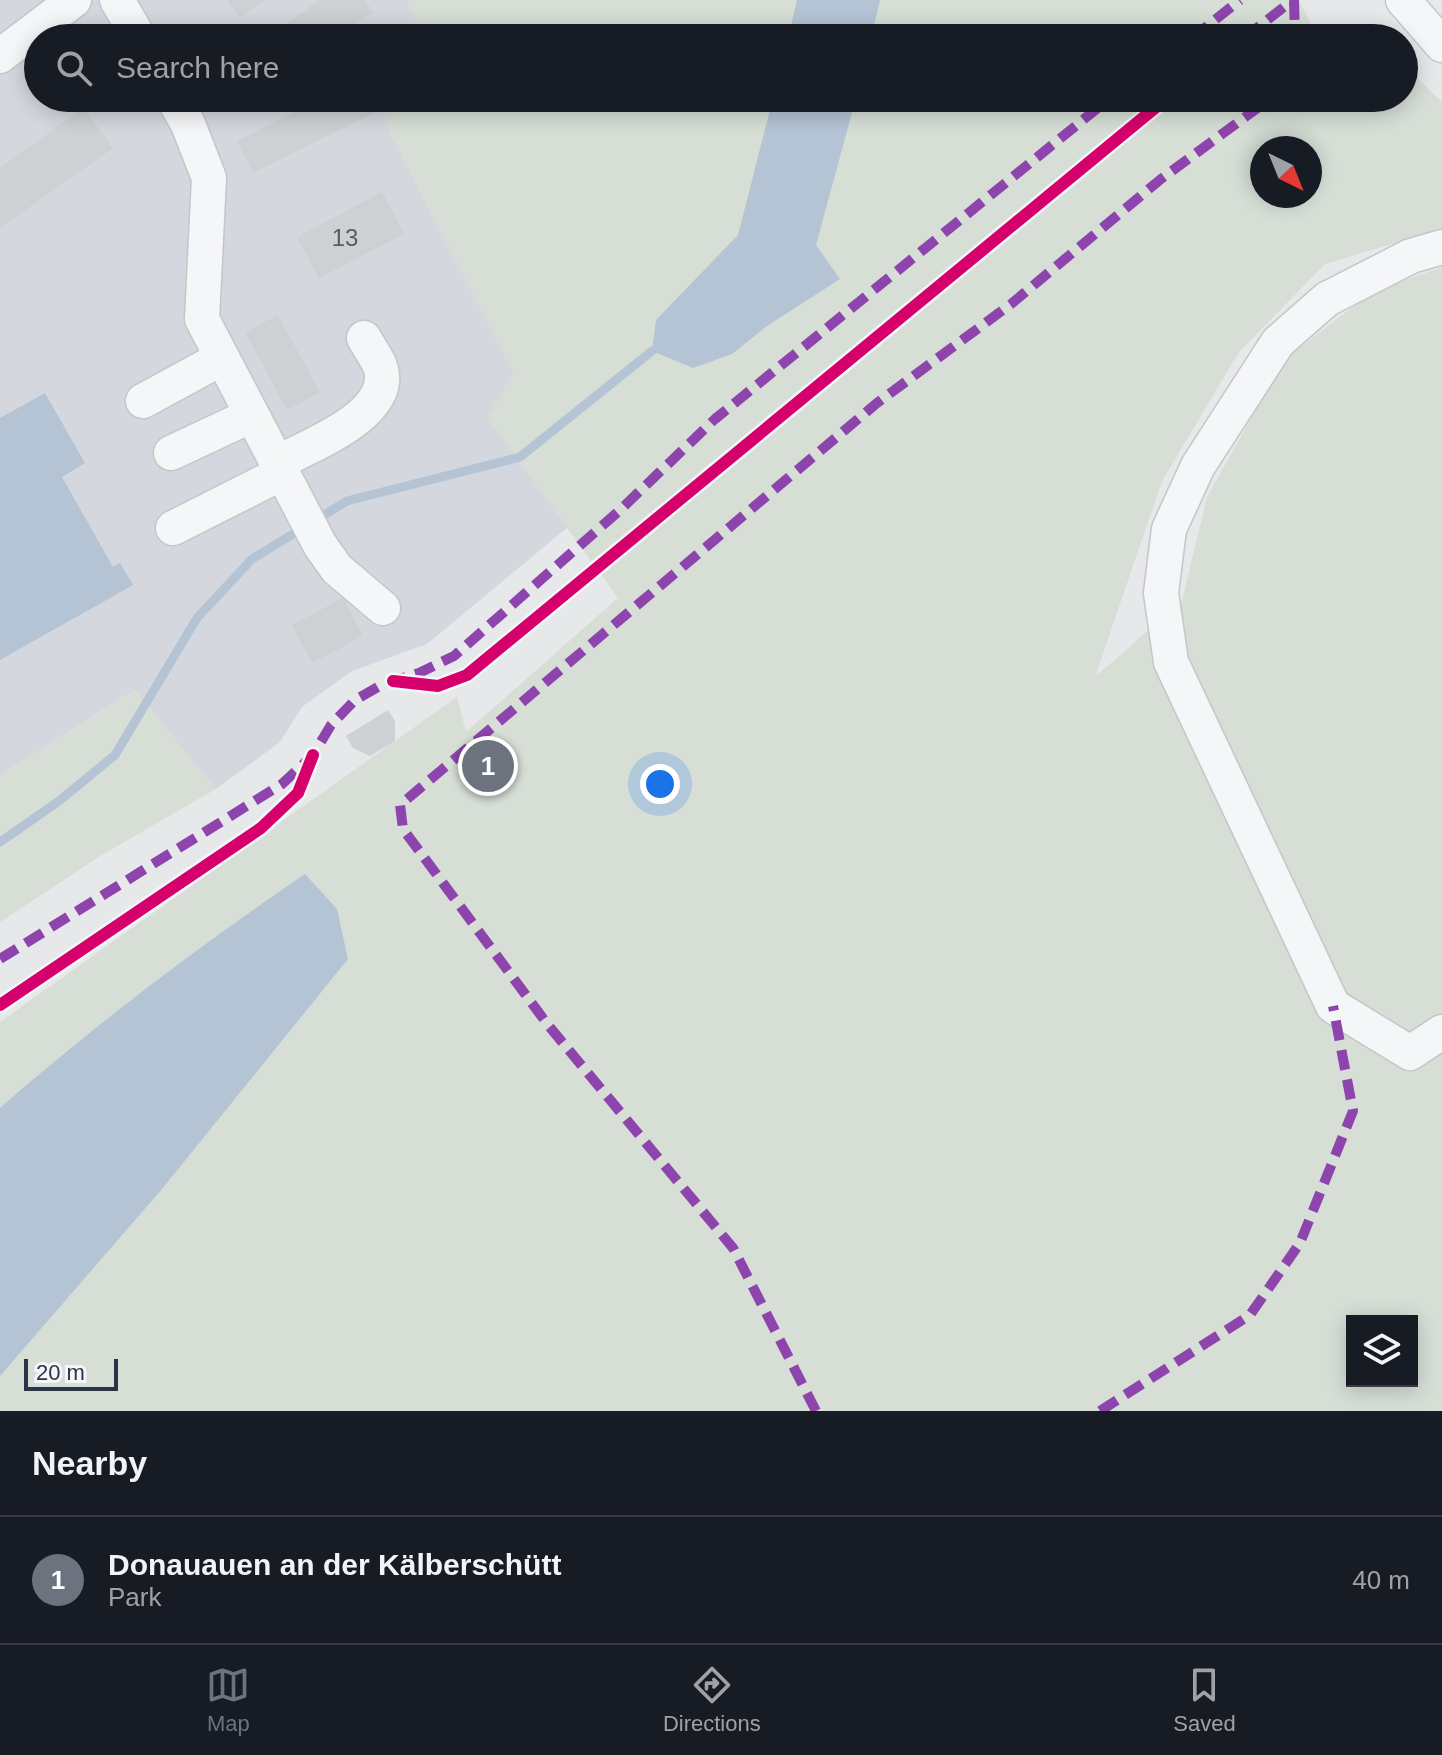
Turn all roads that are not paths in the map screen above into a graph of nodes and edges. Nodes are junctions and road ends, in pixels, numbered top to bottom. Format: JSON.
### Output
{"nodes":[{"id":1,"x":74,"y":0,"type":"edge"},
{"id":2,"x":117,"y":0,"type":"edge"},
{"id":3,"x":1403,"y":0,"type":"edge"},
{"id":4,"x":42,"y":24,"type":"edge"},
{"id":5,"x":131,"y":24,"type":"edge"},
{"id":6,"x":24,"y":38,"type":"edge"},
{"id":7,"x":1442,"y":45,"type":"edge"},
{"id":8,"x":0,"y":56,"type":"edge"},
{"id":9,"x":181,"y":112,"type":"edge"},
{"id":10,"x":1442,"y":247,"type":"edge"},
{"id":11,"x":364,"y":338,"type":"dead end"},
{"id":12,"x":222,"y":358,"type":"junction"},
{"id":13,"x":143,"y":401,"type":"dead end"},
{"id":14,"x":252,"y":415,"type":"junction"},
{"id":15,"x":171,"y":453,"type":"dead end"},
{"id":16,"x":285,"y":478,"type":"junction"},
{"id":17,"x":173,"y":528,"type":"dead end"},
{"id":18,"x":383,"y":608,"type":"dead end"},
{"id":19,"x":1442,"y":1032,"type":"edge"}],
"edges":[{"from":1,"to":4,"type":"street"},
{"from":2,"to":5,"type":"street"},
{"from":3,"to":7,"type":"street"},
{"from":6,"to":8,"type":"street"},
{"from":9,"to":12,"type":"street"},
{"from":10,"to":19,"type":"street"},
{"from":11,"to":16,"type":"street"},
{"from":12,"to":13,"type":"street"},
{"from":12,"to":14,"type":"street"},
{"from":14,"to":15,"type":"street"},
{"from":14,"to":16,"type":"street"},
{"from":16,"to":17,"type":"street"},
{"from":16,"to":18,"type":"street"}]}
